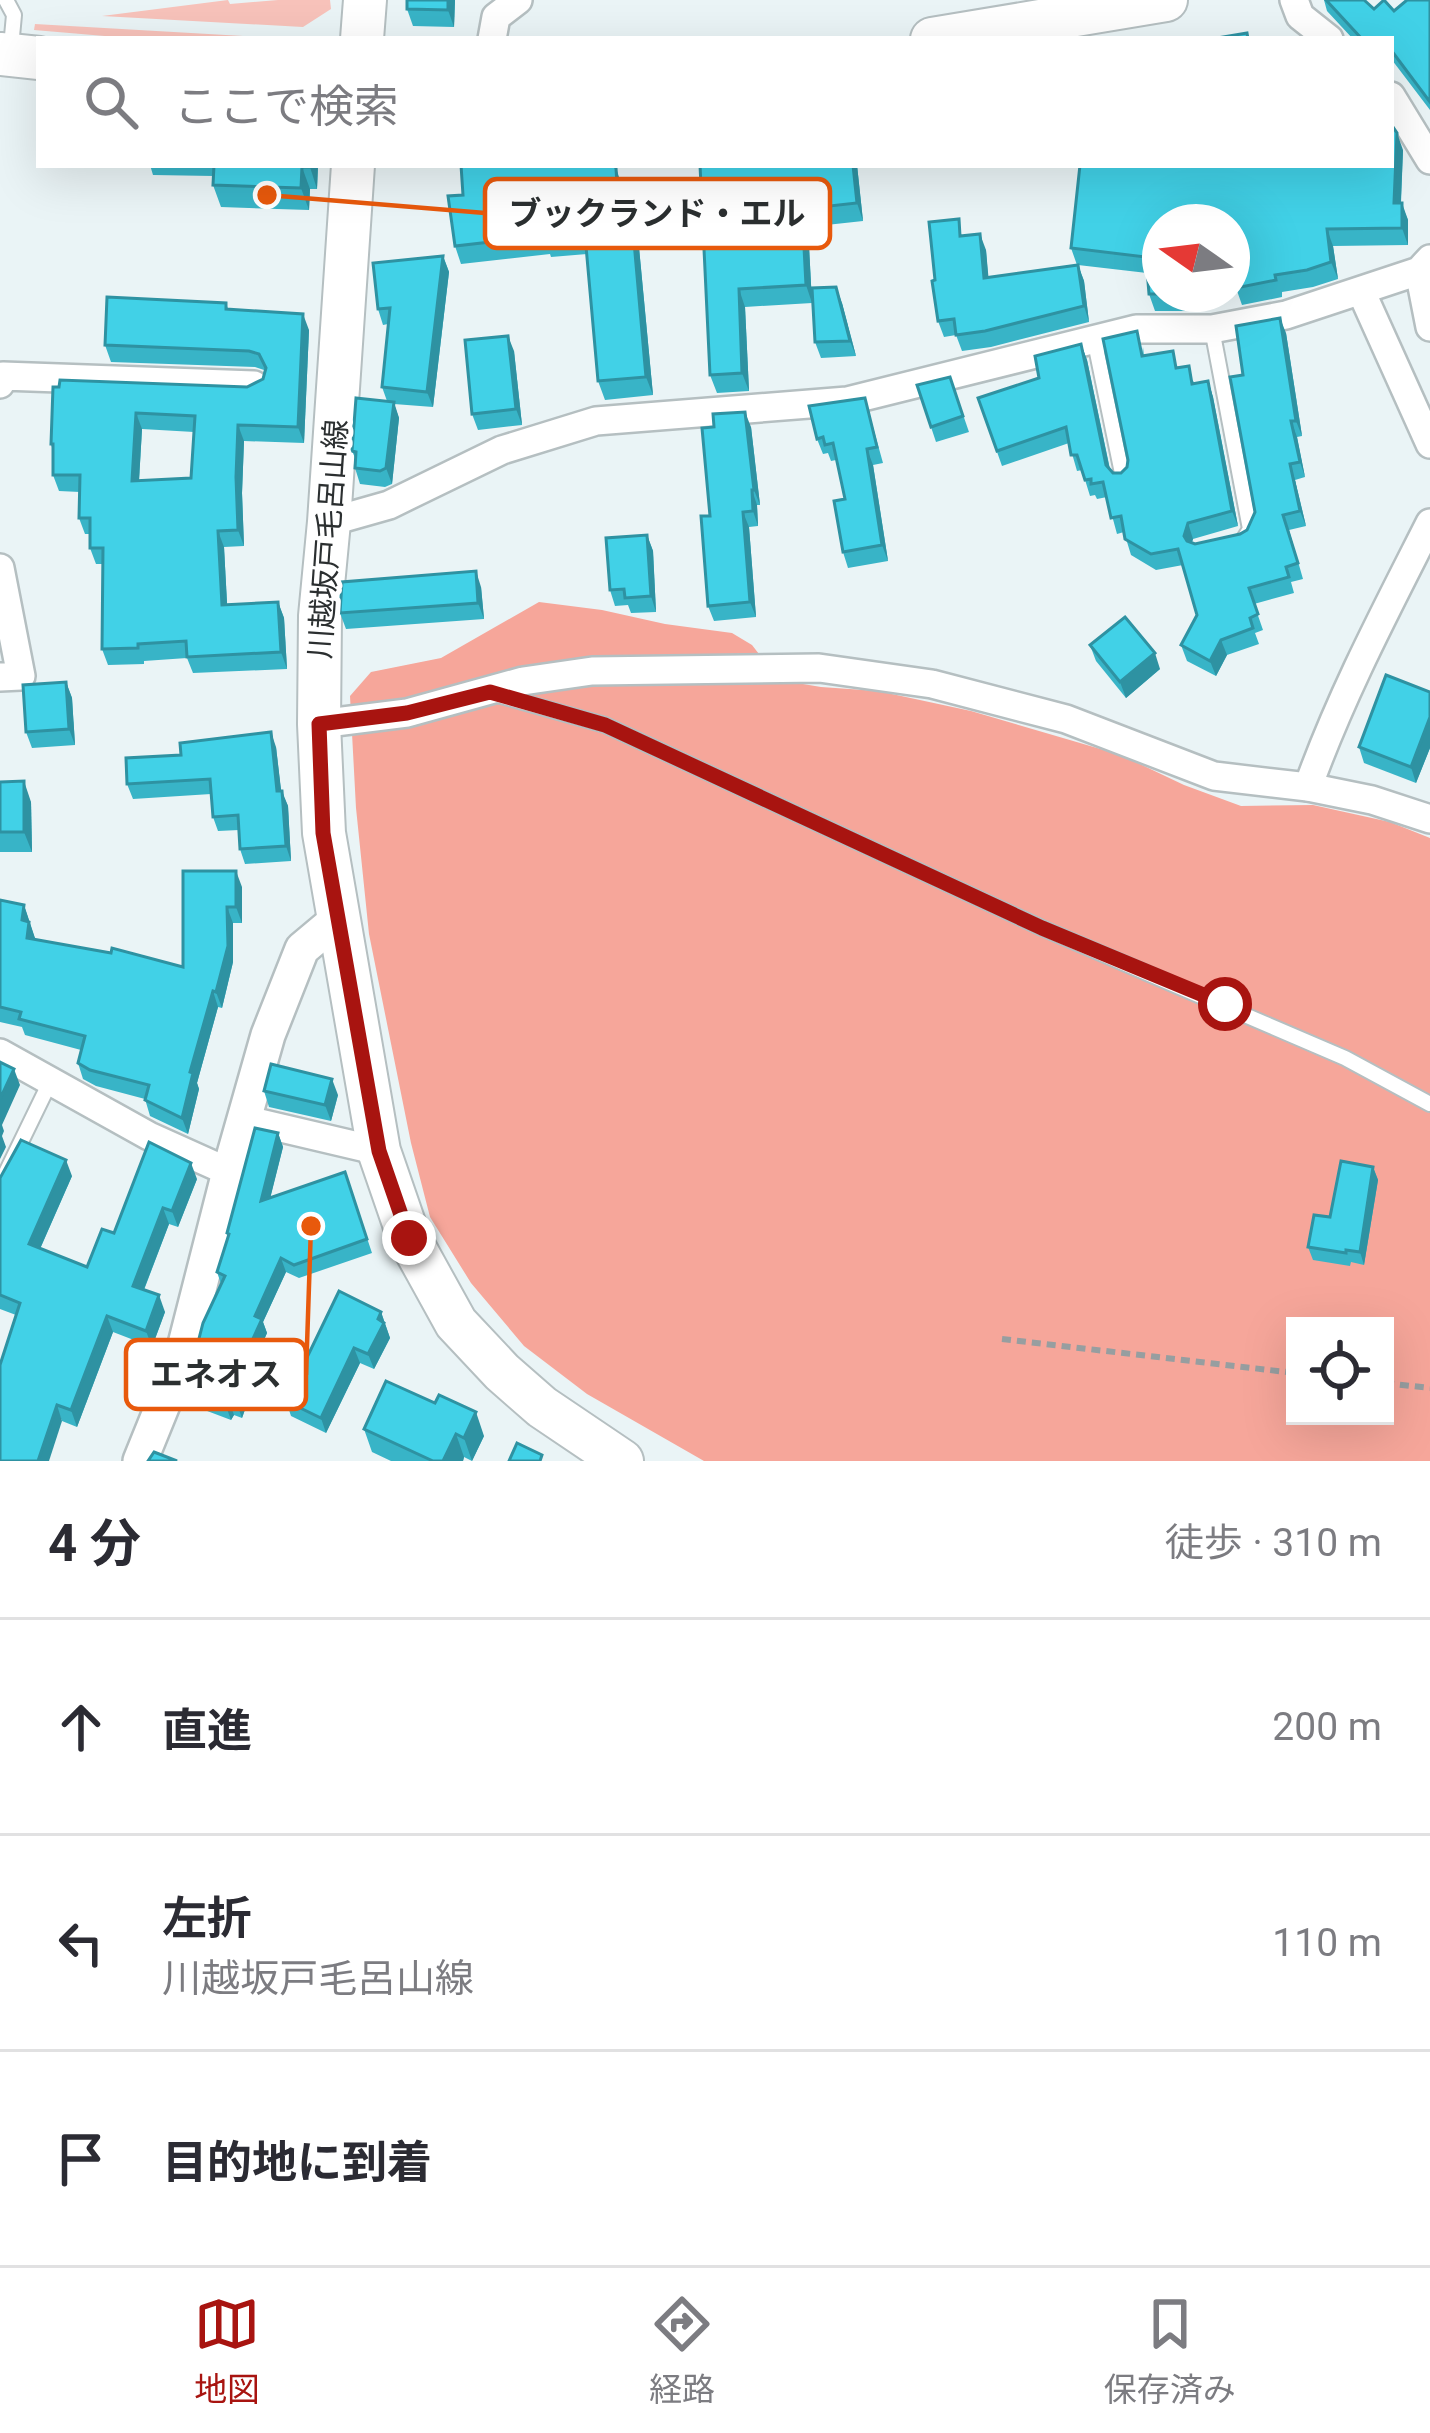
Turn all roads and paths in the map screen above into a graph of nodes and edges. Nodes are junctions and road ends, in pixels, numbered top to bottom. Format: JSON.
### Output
{"nodes":[{"id":1,"x":6,"y":0,"type":"edge"},
{"id":2,"x":365,"y":0,"type":"edge"},
{"id":3,"x":518,"y":0,"type":"edge"},
{"id":4,"x":1166,"y":0,"type":"edge"},
{"id":5,"x":1294,"y":0,"type":"edge"},
{"id":6,"x":362,"y":36,"type":"edge"},
{"id":7,"x":493,"y":36,"type":"edge"},
{"id":8,"x":950,"y":36,"type":"edge"},
{"id":9,"x":1325,"y":36,"type":"edge"},
{"id":10,"x":16,"y":56,"type":"edge"},
{"id":11,"x":1394,"y":101,"type":"edge"},
{"id":12,"x":1430,"y":160,"type":"edge"},
{"id":13,"x":353,"y":168,"type":"edge"},
{"id":14,"x":1425,"y":265,"type":"edge"},
{"id":15,"x":1361,"y":291,"type":"junction"},
{"id":16,"x":1430,"y":327,"type":"edge"},
{"id":17,"x":1212,"y":329,"type":"junction"},
{"id":18,"x":1094,"y":338,"type":"junction"},
{"id":19,"x":0,"y":384,"type":"edge"},
{"id":20,"x":254,"y":386,"type":"edge"},
{"id":21,"x":1430,"y":444,"type":"edge"},
{"id":22,"x":1123,"y":478,"type":"edge"},
{"id":23,"x":329,"y":522,"type":"junction"},
{"id":24,"x":1430,"y":523,"type":"edge"},
{"id":25,"x":1221,"y":544,"type":"edge"},
{"id":26,"x":0,"y":568,"type":"edge"},
{"id":27,"x":0,"y":676,"type":"edge"},
{"id":28,"x":490,"y":692,"type":"junction"},
{"id":29,"x":319,"y":724,"type":"junction"},
{"id":30,"x":1308,"y":787,"type":"junction"},
{"id":31,"x":1430,"y":819,"type":"edge"},
{"id":32,"x":339,"y":918,"type":"junction"},
{"id":33,"x":0,"y":1053,"type":"edge"},
{"id":34,"x":51,"y":1080,"type":"junction"},
{"id":35,"x":1430,"y":1104,"type":"edge"},
{"id":36,"x":243,"y":1119,"type":"junction"},
{"id":37,"x":379,"y":1151,"type":"junction"},
{"id":38,"x":229,"y":1172,"type":"junction"},
{"id":39,"x":0,"y":1185,"type":"edge"},
{"id":40,"x":1002,"y":1339,"type":"dead end"},
{"id":41,"x":1286,"y":1371,"type":"edge"},
{"id":42,"x":1394,"y":1384,"type":"edge"},
{"id":43,"x":1430,"y":1388,"type":"edge"},
{"id":44,"x":140,"y":1461,"type":"edge"},
{"id":45,"x":622,"y":1461,"type":"edge"}],
"edges":[{"from":1,"to":10,"type":"lane"},
{"from":2,"to":6,"type":"main road"},
{"from":3,"to":7,"type":"street"},
{"from":4,"to":8,"type":"main road"},
{"from":5,"to":9,"type":"street"},
{"from":11,"to":12,"type":"street"},
{"from":13,"to":23,"type":"main road","name":"川越坂戸毛呂山線"},
{"from":14,"to":15,"type":"street"},
{"from":14,"to":16,"type":"street"},
{"from":15,"to":17,"type":"street"},
{"from":15,"to":21,"type":"street"},
{"from":17,"to":18,"type":"street"},
{"from":17,"to":25,"type":"lane"},
{"from":18,"to":22,"type":"lane"},
{"from":18,"to":23,"type":"street"},
{"from":19,"to":20,"type":"street"},
{"from":23,"to":29,"type":"main road","name":"川越坂戸毛呂山線"},
{"from":24,"to":30,"type":"street"},
{"from":26,"to":27,"type":"street"},
{"from":28,"to":29,"type":"street"},
{"from":28,"to":30,"type":"street"},
{"from":28,"to":35,"type":"lane"},
{"from":29,"to":32,"type":"main road","name":"川越坂戸毛呂山線"},
{"from":30,"to":31,"type":"street"},
{"from":32,"to":36,"type":"street"},
{"from":32,"to":37,"type":"main road","name":"川越坂戸毛呂山線"},
{"from":33,"to":34,"type":"street"},
{"from":34,"to":38,"type":"street"},
{"from":34,"to":39,"type":"lane"},
{"from":36,"to":37,"type":"street"},
{"from":36,"to":38,"type":"street"},
{"from":37,"to":45,"type":"main road","name":"川越坂戸毛呂山線"},
{"from":38,"to":44,"type":"street"},
{"from":40,"to":41,"type":"path"},
{"from":42,"to":43,"type":"path"}]}
